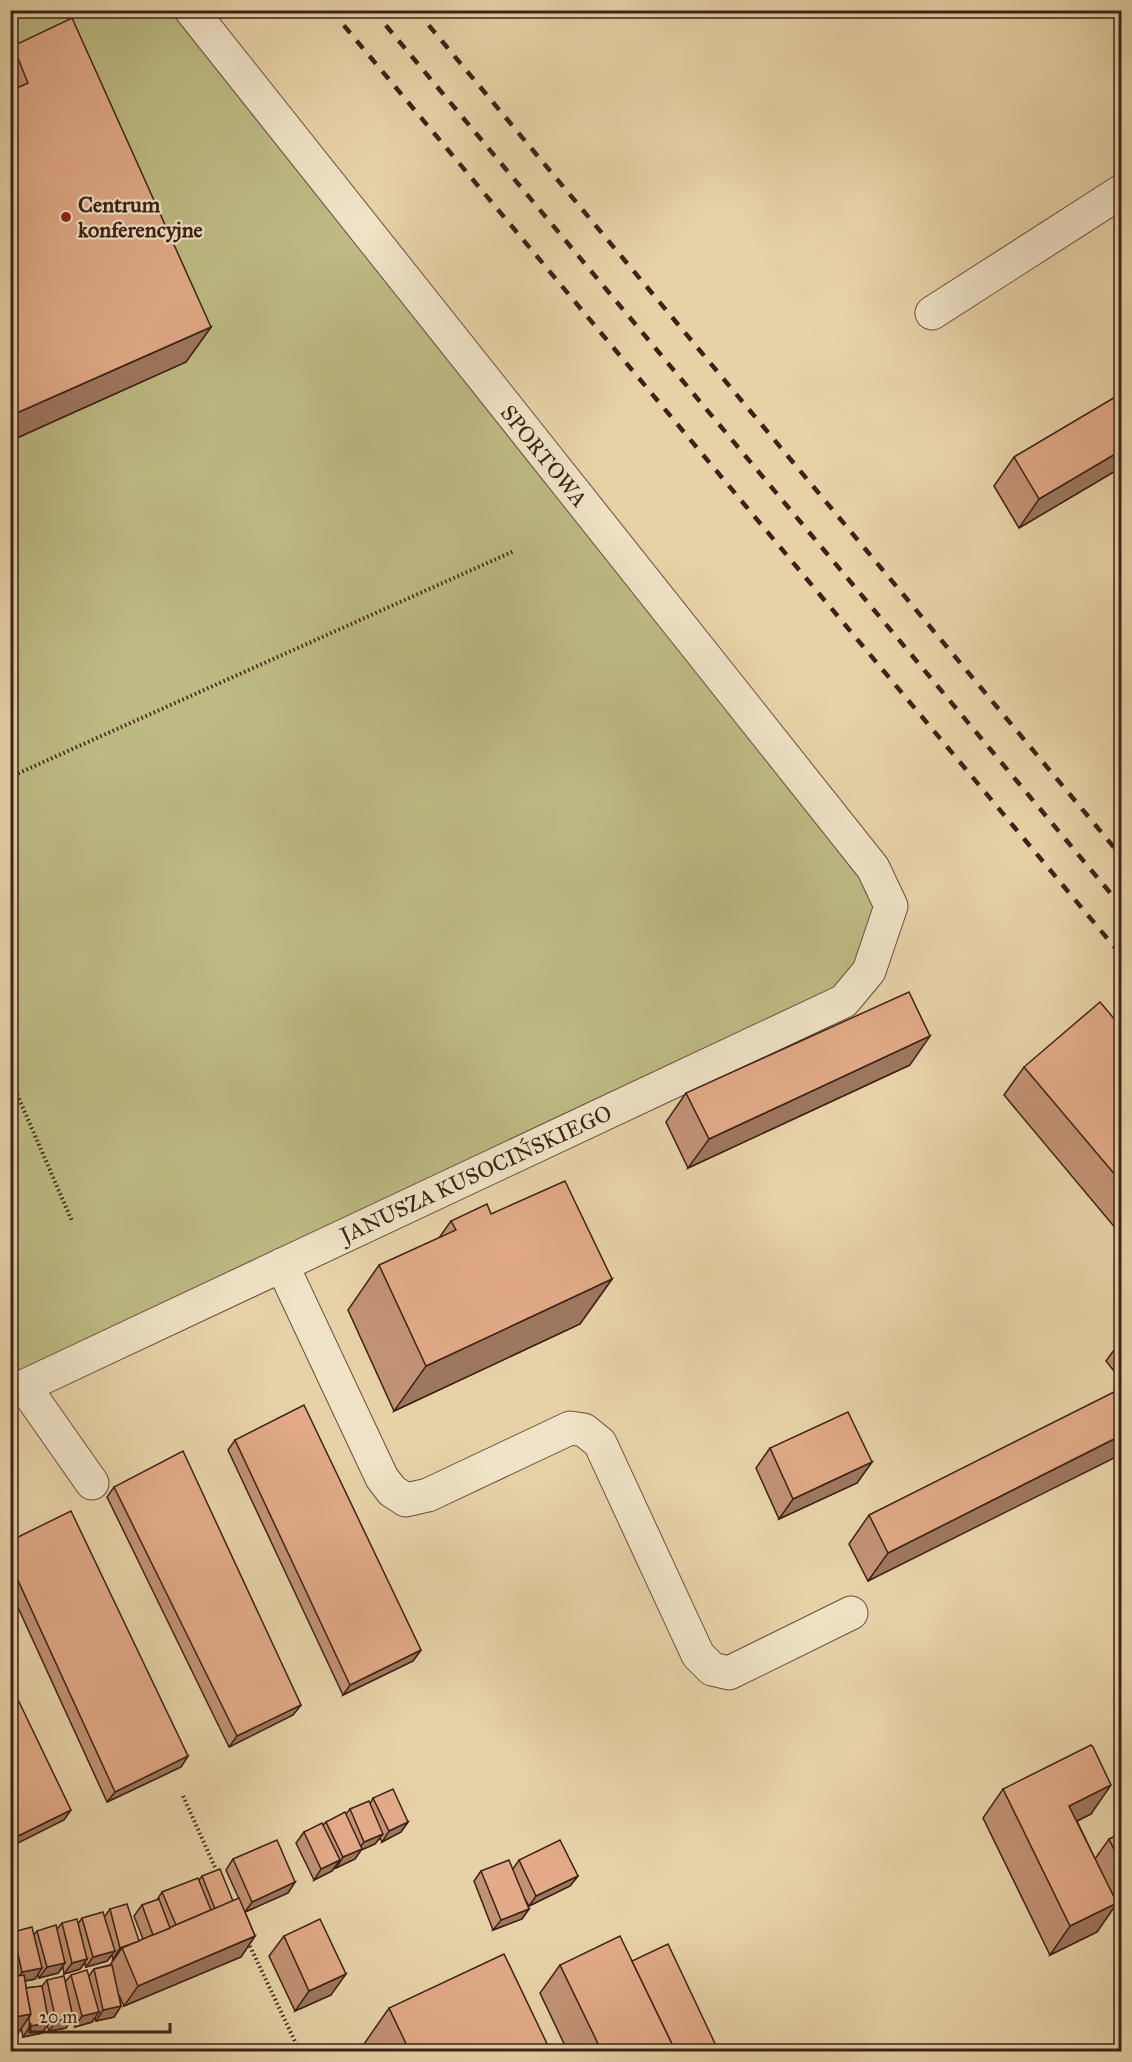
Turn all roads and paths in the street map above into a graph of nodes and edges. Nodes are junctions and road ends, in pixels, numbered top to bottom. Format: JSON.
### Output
{"nodes":[{"id":1,"x":191,"y":10,"type":"edge"},
{"id":2,"x":1122,"y":191,"type":"edge"},
{"id":3,"x":932,"y":313,"type":"dead end"},
{"id":4,"x":514,"y":551,"type":"dead end"},
{"id":5,"x":10,"y":777,"type":"edge"},
{"id":6,"x":891,"y":906,"type":"joint"},
{"id":7,"x":10,"y":1078,"type":"edge"},
{"id":8,"x":72,"y":1221,"type":"dead end"},
{"id":9,"x":282,"y":1265,"type":"junction"},
{"id":10,"x":17,"y":1389,"type":"edge"},
{"id":11,"x":92,"y":1483,"type":"dead end"},
{"id":12,"x":851,"y":1613,"type":"dead end"},
{"id":13,"x":183,"y":1796,"type":"dead end"},
{"id":14,"x":220,"y":1880,"type":"edge"},
{"id":15,"x":244,"y":1932,"type":"edge"},
{"id":16,"x":300,"y":2052,"type":"edge"}],
"edges":[{"from":1,"to":6,"type":"street","name":"SPORTOWA"},
{"from":2,"to":3,"type":"street"},
{"from":4,"to":5,"type":"path"},
{"from":6,"to":9,"type":"street","name":"JANUSZA KUSOCIŃSKIEGO"},
{"from":7,"to":8,"type":"path"},
{"from":9,"to":10,"type":"street","name":"JANUSZA KUSOCIŃSKIEGO"},
{"from":9,"to":12,"type":"street"},
{"from":10,"to":11,"type":"street"},
{"from":13,"to":14,"type":"path"},
{"from":15,"to":16,"type":"path"}]}
